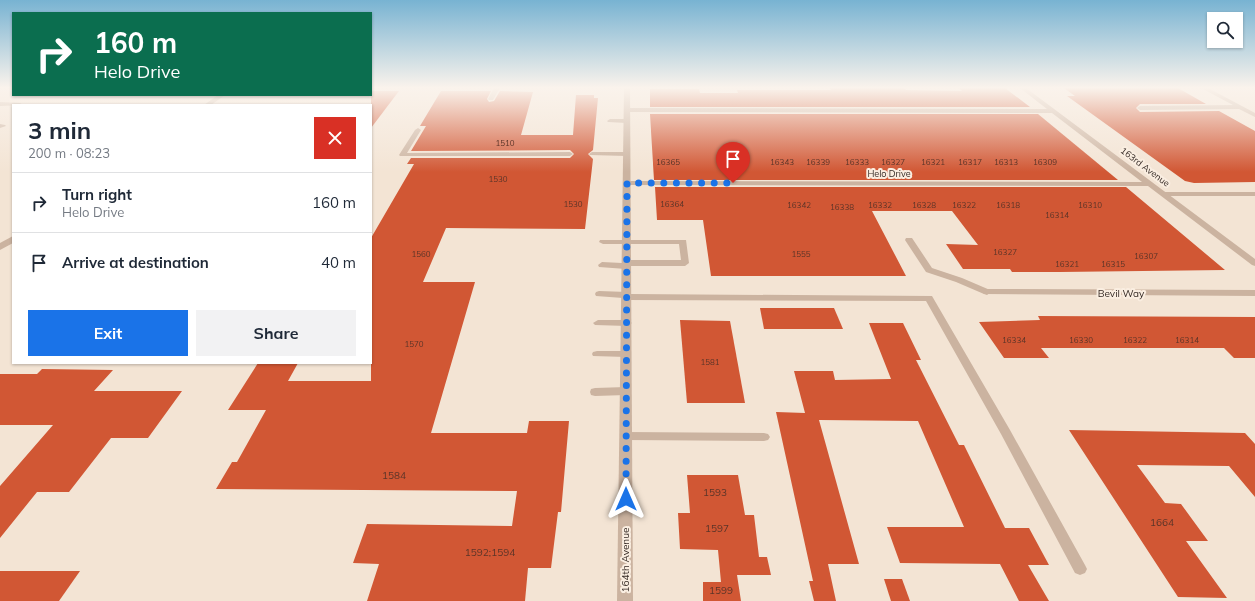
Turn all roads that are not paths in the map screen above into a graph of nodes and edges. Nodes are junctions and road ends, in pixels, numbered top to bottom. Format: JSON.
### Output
{"nodes":[{"id":1,"x":627,"y":116,"type":"joint"},
{"id":2,"x":1061,"y":116,"type":"edge"},
{"id":3,"x":610,"y":121,"type":"dead end"},
{"id":4,"x":418,"y":130,"type":"dead end"},
{"id":5,"x":570,"y":154,"type":"dead end"},
{"id":6,"x":592,"y":154,"type":"dead end"},
{"id":7,"x":627,"y":154,"type":"junction"},
{"id":8,"x":627,"y":183,"type":"junction"},
{"id":9,"x":1151,"y":184,"type":"junction"},
{"id":10,"x":1164,"y":194,"type":"junction"},
{"id":11,"x":1255,"y":194,"type":"edge"},
{"id":12,"x":12,"y":240,"type":"edge"},
{"id":13,"x":909,"y":240,"type":"dead end"},
{"id":14,"x":603,"y":242,"type":"dead end"},
{"id":15,"x":626,"y":242,"type":"junction"},
{"id":16,"x":0,"y":248,"type":"edge"},
{"id":17,"x":1244,"y":254,"type":"junction"},
{"id":18,"x":1255,"y":254,"type":"edge"},
{"id":19,"x":1255,"y":263,"type":"edge"},
{"id":20,"x":626,"y":264,"type":"junction"},
{"id":21,"x":602,"y":265,"type":"dead end"},
{"id":22,"x":987,"y":292,"type":"joint"},
{"id":23,"x":1255,"y":293,"type":"edge"},
{"id":24,"x":599,"y":294,"type":"dead end"},
{"id":25,"x":627,"y":296,"type":"junction"},
{"id":26,"x":598,"y":323,"type":"dead end"},
{"id":27,"x":627,"y":323,"type":"junction"},
{"id":28,"x":598,"y":354,"type":"dead end"},
{"id":29,"x":626,"y":354,"type":"junction"},
{"id":30,"x":626,"y":391,"type":"junction"},
{"id":31,"x":595,"y":392,"type":"dead end"},
{"id":32,"x":626,"y":436,"type":"junction"},
{"id":33,"x":764,"y":437,"type":"dead end"},
{"id":34,"x":1080,"y":569,"type":"dead end"},
{"id":35,"x":625,"y":601,"type":"edge"}],
"edges":[{"from":1,"to":3,"type":"lane"},
{"from":1,"to":7,"type":"street","name":"164th Avenue"},
{"from":2,"to":9,"type":"street","name":"163rd Avenue"},
{"from":4,"to":5,"type":"lane"},
{"from":6,"to":7,"type":"lane"},
{"from":7,"to":8,"type":"street","name":"164th Avenue"},
{"from":8,"to":9,"type":"street","name":"Helo Drive"},
{"from":8,"to":15,"type":"street","name":"164th Avenue"},
{"from":9,"to":10,"type":"street","name":"163rd Avenue"},
{"from":10,"to":11,"type":"lane"},
{"from":10,"to":17,"type":"street","name":"163rd Avenue"},
{"from":12,"to":16,"type":"street"},
{"from":13,"to":22,"type":"lane"},
{"from":14,"to":15,"type":"lane"},
{"from":15,"to":20,"type":"street","name":"164th Avenue"},
{"from":15,"to":20,"type":"lane"},
{"from":17,"to":18,"type":"street"},
{"from":17,"to":19,"type":"street","name":"163rd Avenue"},
{"from":20,"to":21,"type":"lane"},
{"from":20,"to":25,"type":"street","name":"164th Avenue"},
{"from":22,"to":23,"type":"street","name":"Bevil Way"},
{"from":24,"to":25,"type":"lane"},
{"from":25,"to":27,"type":"street","name":"164th Avenue"},
{"from":25,"to":34,"type":"lane"},
{"from":26,"to":27,"type":"lane"},
{"from":27,"to":29,"type":"street","name":"164th Avenue"},
{"from":28,"to":29,"type":"lane"},
{"from":29,"to":30,"type":"street","name":"164th Avenue"},
{"from":30,"to":31,"type":"lane"},
{"from":30,"to":32,"type":"street","name":"164th Avenue"},
{"from":32,"to":33,"type":"lane"},
{"from":32,"to":35,"type":"street","name":"164th Avenue"}]}
